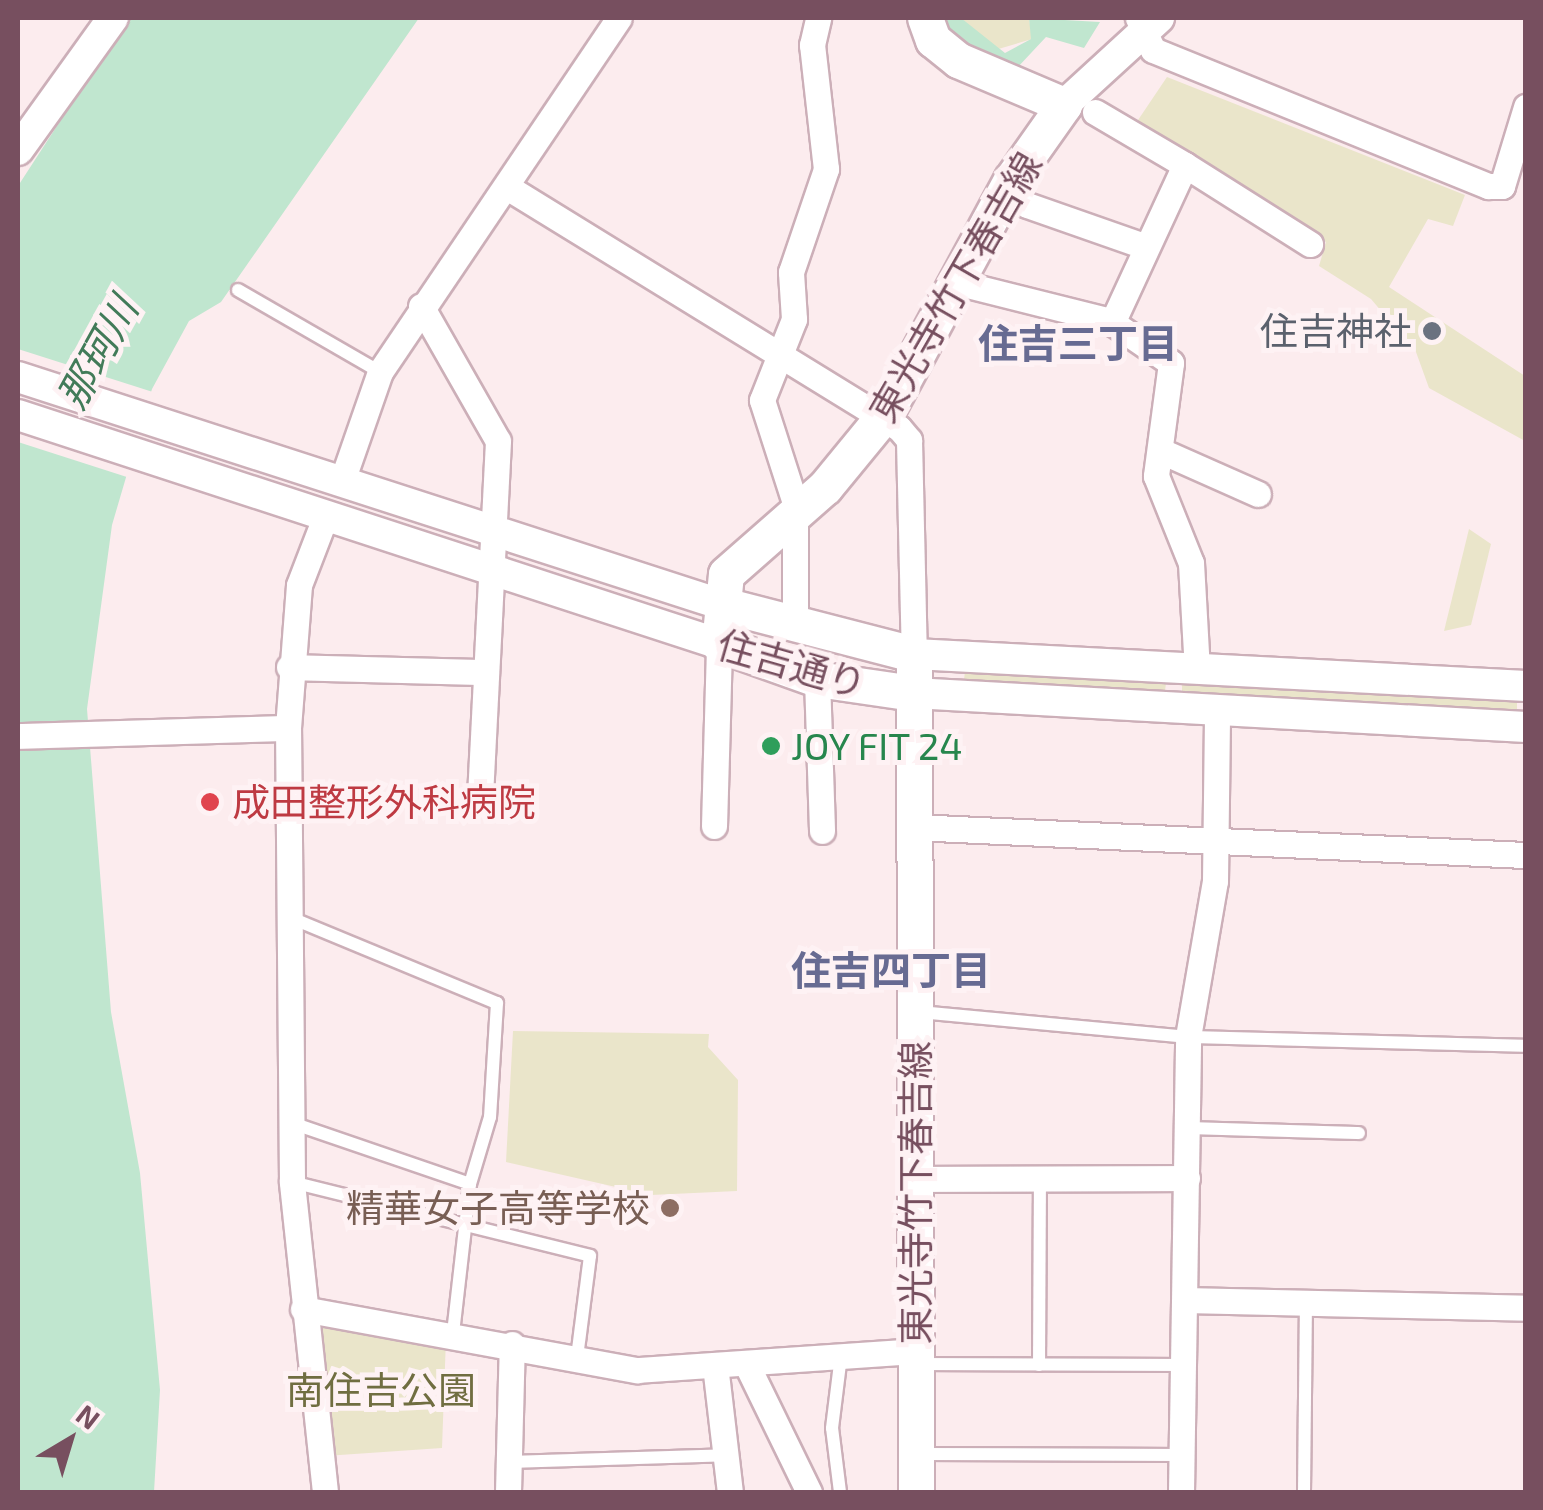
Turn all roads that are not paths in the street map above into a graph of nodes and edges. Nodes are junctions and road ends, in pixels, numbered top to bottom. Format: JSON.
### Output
{"nodes":[{"id":1,"x":112,"y":18,"type":"edge"},
{"id":2,"x":619,"y":18,"type":"edge"},
{"id":3,"x":818,"y":18,"type":"edge"},
{"id":4,"x":925,"y":18,"type":"edge"},
{"id":5,"x":1147,"y":22,"type":"edge"},
{"id":6,"x":1526,"y":106,"type":"edge"},
{"id":7,"x":1080,"y":108,"type":"junction"},
{"id":8,"x":1520,"y":145,"type":"edge"},
{"id":9,"x":18,"y":150,"type":"edge"},
{"id":10,"x":1185,"y":165,"type":"junction"},
{"id":11,"x":506,"y":187,"type":"junction"},
{"id":12,"x":1027,"y":205,"type":"dead end"},
{"id":13,"x":1310,"y":244,"type":"dead end"},
{"id":14,"x":1141,"y":245,"type":"junction"},
{"id":15,"x":955,"y":282,"type":"junction"},
{"id":16,"x":238,"y":290,"type":"dead end"},
{"id":17,"x":421,"y":306,"type":"junction"},
{"id":18,"x":1112,"y":323,"type":"junction"},
{"id":19,"x":779,"y":350,"type":"junction"},
{"id":20,"x":380,"y":372,"type":"junction"},
{"id":21,"x":18,"y":377,"type":"edge"},
{"id":22,"x":18,"y":414,"type":"edge"},
{"id":23,"x":885,"y":414,"type":"junction"},
{"id":24,"x":1160,"y":451,"type":"junction"},
{"id":25,"x":342,"y":481,"type":"junction"},
{"id":26,"x":1258,"y":494,"type":"dead end"},
{"id":27,"x":795,"y":513,"type":"junction"},
{"id":28,"x":326,"y":515,"type":"junction"},
{"id":29,"x":489,"y":526,"type":"junction"},
{"id":30,"x":490,"y":571,"type":"junction"},
{"id":31,"x":720,"y":604,"type":"junction"},
{"id":32,"x":796,"y":626,"type":"junction"},
{"id":33,"x":718,"y":644,"type":"junction"},
{"id":34,"x":914,"y":654,"type":"junction"},
{"id":35,"x":289,"y":667,"type":"junction"},
{"id":36,"x":1197,"y":669,"type":"junction"},
{"id":37,"x":486,"y":672,"type":"junction"},
{"id":38,"x":816,"y":679,"type":"junction"},
{"id":39,"x":1526,"y":686,"type":"edge"},
{"id":40,"x":913,"y":693,"type":"junction"},
{"id":41,"x":1216,"y":711,"type":"junction"},
{"id":42,"x":1526,"y":727,"type":"edge"},
{"id":43,"x":288,"y":728,"type":"junction"},
{"id":44,"x":18,"y":736,"type":"edge"},
{"id":45,"x":480,"y":796,"type":"dead end"},
{"id":46,"x":714,"y":826,"type":"dead end"},
{"id":47,"x":913,"y":827,"type":"junction"},
{"id":48,"x":822,"y":831,"type":"dead end"},
{"id":49,"x":1214,"y":841,"type":"junction"},
{"id":50,"x":1526,"y":855,"type":"edge"},
{"id":51,"x":289,"y":916,"type":"junction"},
{"id":52,"x":914,"y":1012,"type":"junction"},
{"id":53,"x":1188,"y":1037,"type":"junction"},
{"id":54,"x":1526,"y":1046,"type":"edge"},
{"id":55,"x":292,"y":1122,"type":"junction"},
{"id":56,"x":1186,"y":1128,"type":"junction"},
{"id":57,"x":1359,"y":1133,"type":"dead end"},
{"id":58,"x":1040,"y":1178,"type":"junction"},
{"id":59,"x":1186,"y":1178,"type":"junction"},
{"id":60,"x":915,"y":1179,"type":"junction"},
{"id":61,"x":292,"y":1182,"type":"junction"},
{"id":62,"x":470,"y":1184,"type":"junction"},
{"id":63,"x":465,"y":1228,"type":"junction"},
{"id":64,"x":1186,"y":1300,"type":"junction"},
{"id":65,"x":1306,"y":1303,"type":"junction"},
{"id":66,"x":1526,"y":1308,"type":"edge"},
{"id":67,"x":302,"y":1309,"type":"junction"},
{"id":68,"x":453,"y":1333,"type":"junction"},
{"id":69,"x":512,"y":1344,"type":"junction"},
{"id":70,"x":842,"y":1351,"type":"junction"},
{"id":71,"x":577,"y":1358,"type":"junction"},
{"id":72,"x":916,"y":1358,"type":"junction"},
{"id":73,"x":746,"y":1363,"type":"junction"},
{"id":74,"x":715,"y":1364,"type":"junction"},
{"id":75,"x":1040,"y":1364,"type":"junction"},
{"id":76,"x":1182,"y":1365,"type":"junction"},
{"id":77,"x":918,"y":1454,"type":"junction"},
{"id":78,"x":726,"y":1455,"type":"junction"},
{"id":79,"x":1181,"y":1455,"type":"junction"},
{"id":80,"x":509,"y":1462,"type":"junction"},
{"id":81,"x":324,"y":1492,"type":"edge"},
{"id":82,"x":508,"y":1492,"type":"edge"},
{"id":83,"x":730,"y":1492,"type":"edge"},
{"id":84,"x":810,"y":1492,"type":"edge"},
{"id":85,"x":840,"y":1492,"type":"edge"},
{"id":86,"x":916,"y":1492,"type":"edge"},
{"id":87,"x":1181,"y":1492,"type":"edge"},
{"id":88,"x":1304,"y":1492,"type":"edge"}],
"edges":[{"from":1,"to":9,"type":"street"},
{"from":2,"to":11,"type":"street"},
{"from":3,"to":19,"type":"street"},
{"from":4,"to":7,"type":"main road"},
{"from":5,"to":7,"type":"street"},
{"from":5,"to":8,"type":"street"},
{"from":6,"to":8,"type":"street"},
{"from":7,"to":10,"type":"street"},
{"from":7,"to":15,"type":"main road","name":"東光寺竹下春吉線"},
{"from":10,"to":13,"type":"street"},
{"from":10,"to":14,"type":"street"},
{"from":11,"to":17,"type":"street"},
{"from":11,"to":19,"type":"street"},
{"from":12,"to":14,"type":"street"},
{"from":14,"to":18,"type":"street"},
{"from":15,"to":18,"type":"street"},
{"from":15,"to":23,"type":"main road","name":"東光寺竹下春吉線"},
{"from":16,"to":20,"type":"lane"},
{"from":17,"to":20,"type":"street"},
{"from":17,"to":29,"type":"street"},
{"from":18,"to":24,"type":"street"},
{"from":19,"to":23,"type":"street"},
{"from":19,"to":27,"type":"street"},
{"from":20,"to":25,"type":"street"},
{"from":21,"to":25,"type":"street","name":"住吉通り"},
{"from":22,"to":28,"type":"street","name":"住吉通り"},
{"from":23,"to":27,"type":"main road","name":"東光寺竹下春吉線"},
{"from":23,"to":34,"type":"street"},
{"from":24,"to":26,"type":"street"},
{"from":24,"to":36,"type":"street"},
{"from":25,"to":29,"type":"street","name":"住吉通り"},
{"from":27,"to":31,"type":"main road","name":"東光寺竹下春吉線"},
{"from":27,"to":32,"type":"street"},
{"from":28,"to":30,"type":"street","name":"住吉通り"},
{"from":28,"to":35,"type":"street"},
{"from":29,"to":30,"type":"street"},
{"from":29,"to":31,"type":"street","name":"住吉通り"},
{"from":30,"to":33,"type":"street","name":"住吉通り"},
{"from":30,"to":37,"type":"street"},
{"from":31,"to":32,"type":"main road","name":"住吉通り"},
{"from":31,"to":33,"type":"main road","name":"東光寺竹下春吉線"},
{"from":32,"to":34,"type":"main road","name":"住吉通り"},
{"from":33,"to":38,"type":"main road","name":"住吉通り"},
{"from":33,"to":46,"type":"street"},
{"from":34,"to":36,"type":"street","name":"住吉通り"},
{"from":34,"to":40,"type":"main road","name":"東光寺竹下春吉線"},
{"from":35,"to":37,"type":"street"},
{"from":35,"to":43,"type":"street"},
{"from":36,"to":39,"type":"street","name":"住吉通り"},
{"from":37,"to":45,"type":"street"},
{"from":38,"to":40,"type":"main road","name":"住吉通り"},
{"from":38,"to":48,"type":"street"},
{"from":40,"to":41,"type":"street","name":"住吉通り"},
{"from":40,"to":47,"type":"main road","name":"東光寺竹下春吉線"},
{"from":41,"to":42,"type":"street","name":"住吉通り"},
{"from":41,"to":49,"type":"street"},
{"from":43,"to":44,"type":"street"},
{"from":43,"to":51,"type":"street"},
{"from":47,"to":49,"type":"street"},
{"from":47,"to":52,"type":"main road","name":"東光寺竹下春吉線"},
{"from":49,"to":50,"type":"street"},
{"from":49,"to":53,"type":"street"},
{"from":51,"to":55,"type":"street"},
{"from":51,"to":62,"type":"lane"},
{"from":52,"to":53,"type":"lane"},
{"from":52,"to":60,"type":"main road","name":"東光寺竹下春吉線"},
{"from":53,"to":54,"type":"lane"},
{"from":53,"to":56,"type":"street"},
{"from":55,"to":61,"type":"street"},
{"from":55,"to":62,"type":"lane"},
{"from":56,"to":57,"type":"lane"},
{"from":56,"to":59,"type":"street"},
{"from":58,"to":59,"type":"street"},
{"from":58,"to":60,"type":"street"},
{"from":58,"to":75,"type":"lane"},
{"from":59,"to":64,"type":"street"},
{"from":60,"to":72,"type":"main road","name":"東光寺竹下春吉線"},
{"from":61,"to":63,"type":"lane"},
{"from":61,"to":67,"type":"street"},
{"from":62,"to":63,"type":"lane"},
{"from":63,"to":68,"type":"lane"},
{"from":63,"to":71,"type":"lane"},
{"from":64,"to":65,"type":"street"},
{"from":64,"to":76,"type":"street"},
{"from":65,"to":66,"type":"street"},
{"from":65,"to":88,"type":"lane"},
{"from":67,"to":68,"type":"street"},
{"from":67,"to":81,"type":"street"},
{"from":68,"to":69,"type":"street"},
{"from":69,"to":71,"type":"street"},
{"from":69,"to":80,"type":"street"},
{"from":70,"to":72,"type":"street"},
{"from":70,"to":73,"type":"street"},
{"from":70,"to":85,"type":"lane"},
{"from":71,"to":74,"type":"street"},
{"from":72,"to":75,"type":"lane"},
{"from":72,"to":77,"type":"main road","name":"東光寺竹下春吉線"},
{"from":73,"to":74,"type":"street"},
{"from":73,"to":84,"type":"street"},
{"from":74,"to":78,"type":"street"},
{"from":75,"to":76,"type":"lane"},
{"from":76,"to":79,"type":"street"},
{"from":77,"to":79,"type":"lane"},
{"from":77,"to":86,"type":"main road","name":"東光寺竹下春吉線"},
{"from":78,"to":80,"type":"lane"},
{"from":78,"to":83,"type":"street"},
{"from":79,"to":87,"type":"street"},
{"from":80,"to":82,"type":"street"}]}
